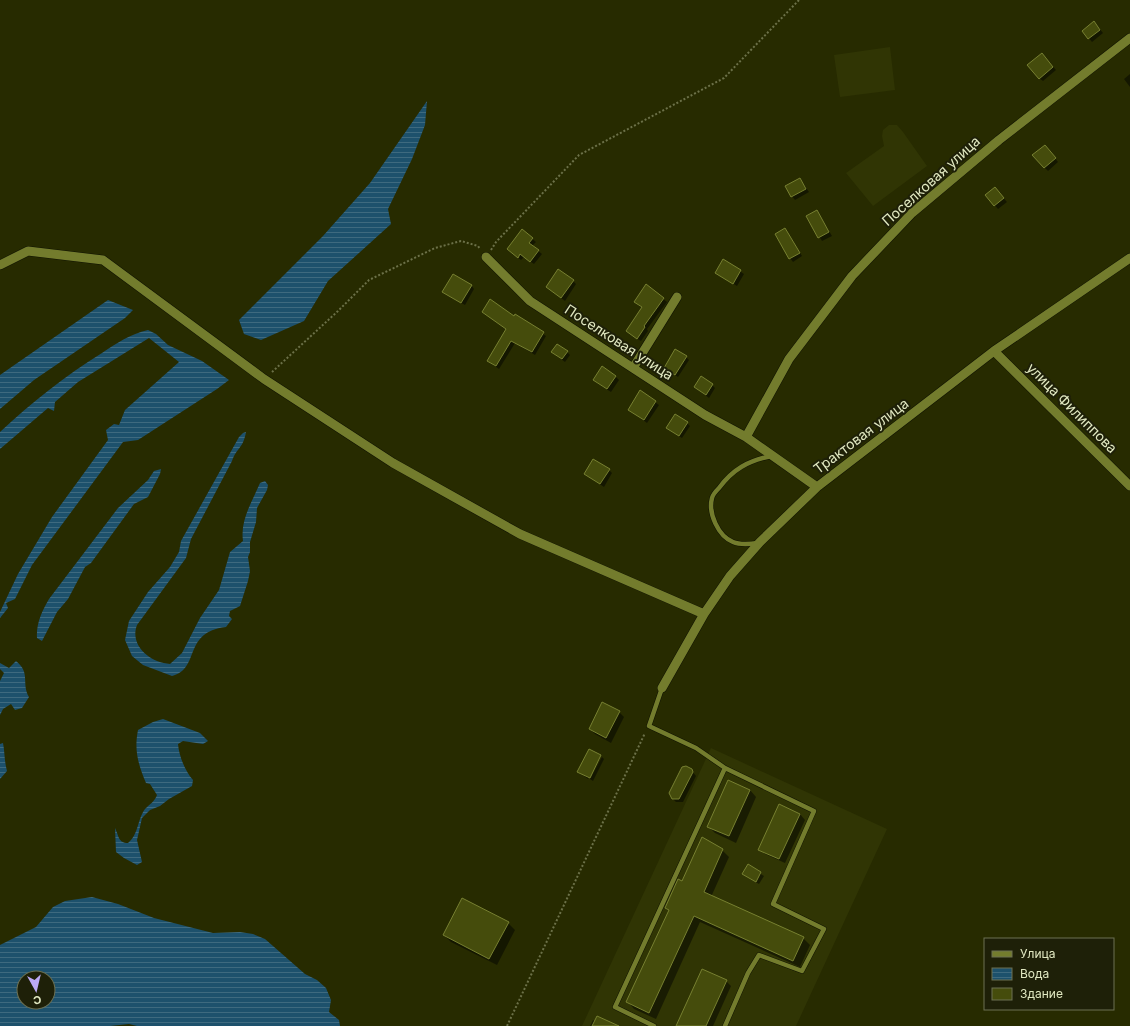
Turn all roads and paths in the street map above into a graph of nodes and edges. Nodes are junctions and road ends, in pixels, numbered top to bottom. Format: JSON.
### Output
{"nodes":[{"id":1,"x":799,"y":0,"type":"edge"},
{"id":2,"x":1130,"y":38,"type":"edge"},
{"id":3,"x":486,"y":257,"type":"junction"},
{"id":4,"x":1130,"y":258,"type":"edge"},
{"id":5,"x":0,"y":265,"type":"edge"},
{"id":6,"x":677,"y":296,"type":"dead end"},
{"id":7,"x":994,"y":350,"type":"junction"},
{"id":8,"x":634,"y":368,"type":"junction"},
{"id":9,"x":264,"y":379,"type":"junction"},
{"id":10,"x":746,"y":437,"type":"junction"},
{"id":11,"x":771,"y":456,"type":"junction"},
{"id":12,"x":1130,"y":486,"type":"edge"},
{"id":13,"x":817,"y":488,"type":"junction"},
{"id":14,"x":760,"y":542,"type":"junction"},
{"id":15,"x":704,"y":614,"type":"junction"},
{"id":16,"x":662,"y":688,"type":"joint"},
{"id":17,"x":649,"y":726,"type":"junction"},
{"id":18,"x":725,"y":768,"type":"junction"},
{"id":19,"x":507,"y":1026,"type":"edge"},
{"id":20,"x":654,"y":1026,"type":"edge"},
{"id":21,"x":725,"y":1026,"type":"edge"}],
"edges":[{"from":1,"to":3,"type":"path"},
{"from":2,"to":10,"type":"street","name":"Поселковая улица"},
{"from":3,"to":8,"type":"street","name":"Поселковая улица"},
{"from":3,"to":9,"type":"path"},
{"from":4,"to":7,"type":"street","name":"Трактовая улица"},
{"from":5,"to":9,"type":"street"},
{"from":6,"to":8,"type":"street"},
{"from":7,"to":12,"type":"street","name":"улица Филиппова"},
{"from":7,"to":13,"type":"street","name":"Трактовая улица"},
{"from":8,"to":10,"type":"street","name":"Поселковая улица"},
{"from":9,"to":15,"type":"street"},
{"from":10,"to":11,"type":"street","name":"Поселковая улица"},
{"from":11,"to":13,"type":"street","name":"Поселковая улица"},
{"from":11,"to":14,"type":"lane"},
{"from":13,"to":14,"type":"street","name":"Трактовая улица"},
{"from":14,"to":15,"type":"street","name":"Трактовая улица"},
{"from":15,"to":16,"type":"street","name":"Трактовая улица"},
{"from":16,"to":17,"type":"lane"},
{"from":17,"to":18,"type":"lane"},
{"from":17,"to":19,"type":"path"},
{"from":18,"to":20,"type":"lane"},
{"from":18,"to":21,"type":"lane"}]}
